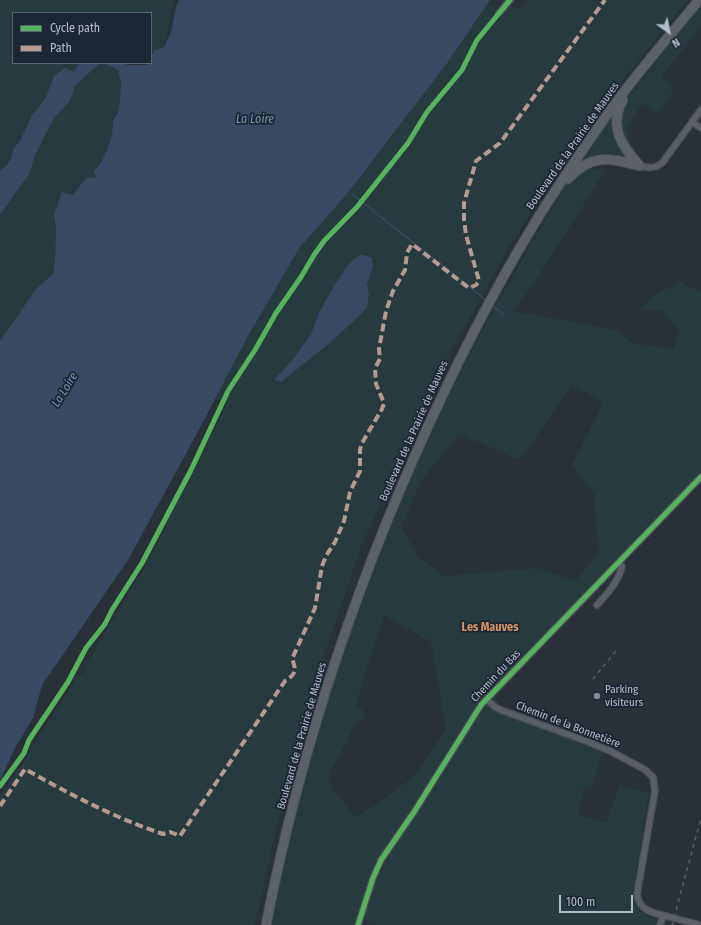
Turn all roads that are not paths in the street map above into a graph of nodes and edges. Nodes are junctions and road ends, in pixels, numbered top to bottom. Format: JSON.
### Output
{"nodes":[{"id":1,"x":510,"y":0,"type":"edge"},
{"id":2,"x":692,"y":0,"type":"edge"},
{"id":3,"x":700,"y":0,"type":"edge"},
{"id":4,"x":499,"y":13,"type":"dead end"},
{"id":5,"x":701,"y":110,"type":"edge"},
{"id":6,"x":692,"y":122,"type":"junction"},
{"id":7,"x":701,"y":128,"type":"edge"},
{"id":8,"x":640,"y":166,"type":"junction"},
{"id":9,"x":515,"y":258,"type":"junction"},
{"id":10,"x":701,"y":477,"type":"edge"},
{"id":11,"x":619,"y":562,"type":"junction"},
{"id":12,"x":597,"y":605,"type":"dead end"},
{"id":13,"x":486,"y":699,"type":"junction"},
{"id":14,"x":664,"y":916,"type":"junction"},
{"id":15,"x":260,"y":925,"type":"edge"},
{"id":16,"x":266,"y":925,"type":"edge"},
{"id":17,"x":358,"y":925,"type":"edge"},
{"id":18,"x":660,"y":925,"type":"edge"},
{"id":19,"x":700,"y":925,"type":"edge"}],
"edges":[{"from":1,"to":4,"type":"street"},
{"from":2,"to":15,"type":"main road","name":"Boulevard de la Prairie de Mauves"},
{"from":3,"to":8,"type":"main road"},
{"from":3,"to":9,"type":"main road","name":"Boulevard de la Prairie de Mauves"},
{"from":5,"to":6,"type":"street"},
{"from":6,"to":7,"type":"street"},
{"from":6,"to":8,"type":"street"},
{"from":8,"to":9,"type":"main road"},
{"from":9,"to":16,"type":"main road","name":"Boulevard de la Prairie de Mauves"},
{"from":10,"to":11,"type":"street","name":"Chemin du Bas"},
{"from":11,"to":12,"type":"street"},
{"from":11,"to":13,"type":"street","name":"Chemin du Bas"},
{"from":13,"to":14,"type":"street","name":"Chemin de la Bonnetière"},
{"from":13,"to":17,"type":"street","name":"Chemin du Bas"},
{"from":14,"to":18,"type":"street"},
{"from":14,"to":19,"type":"street","name":"Chemin de la Bonnetière","bridge":true}]}
